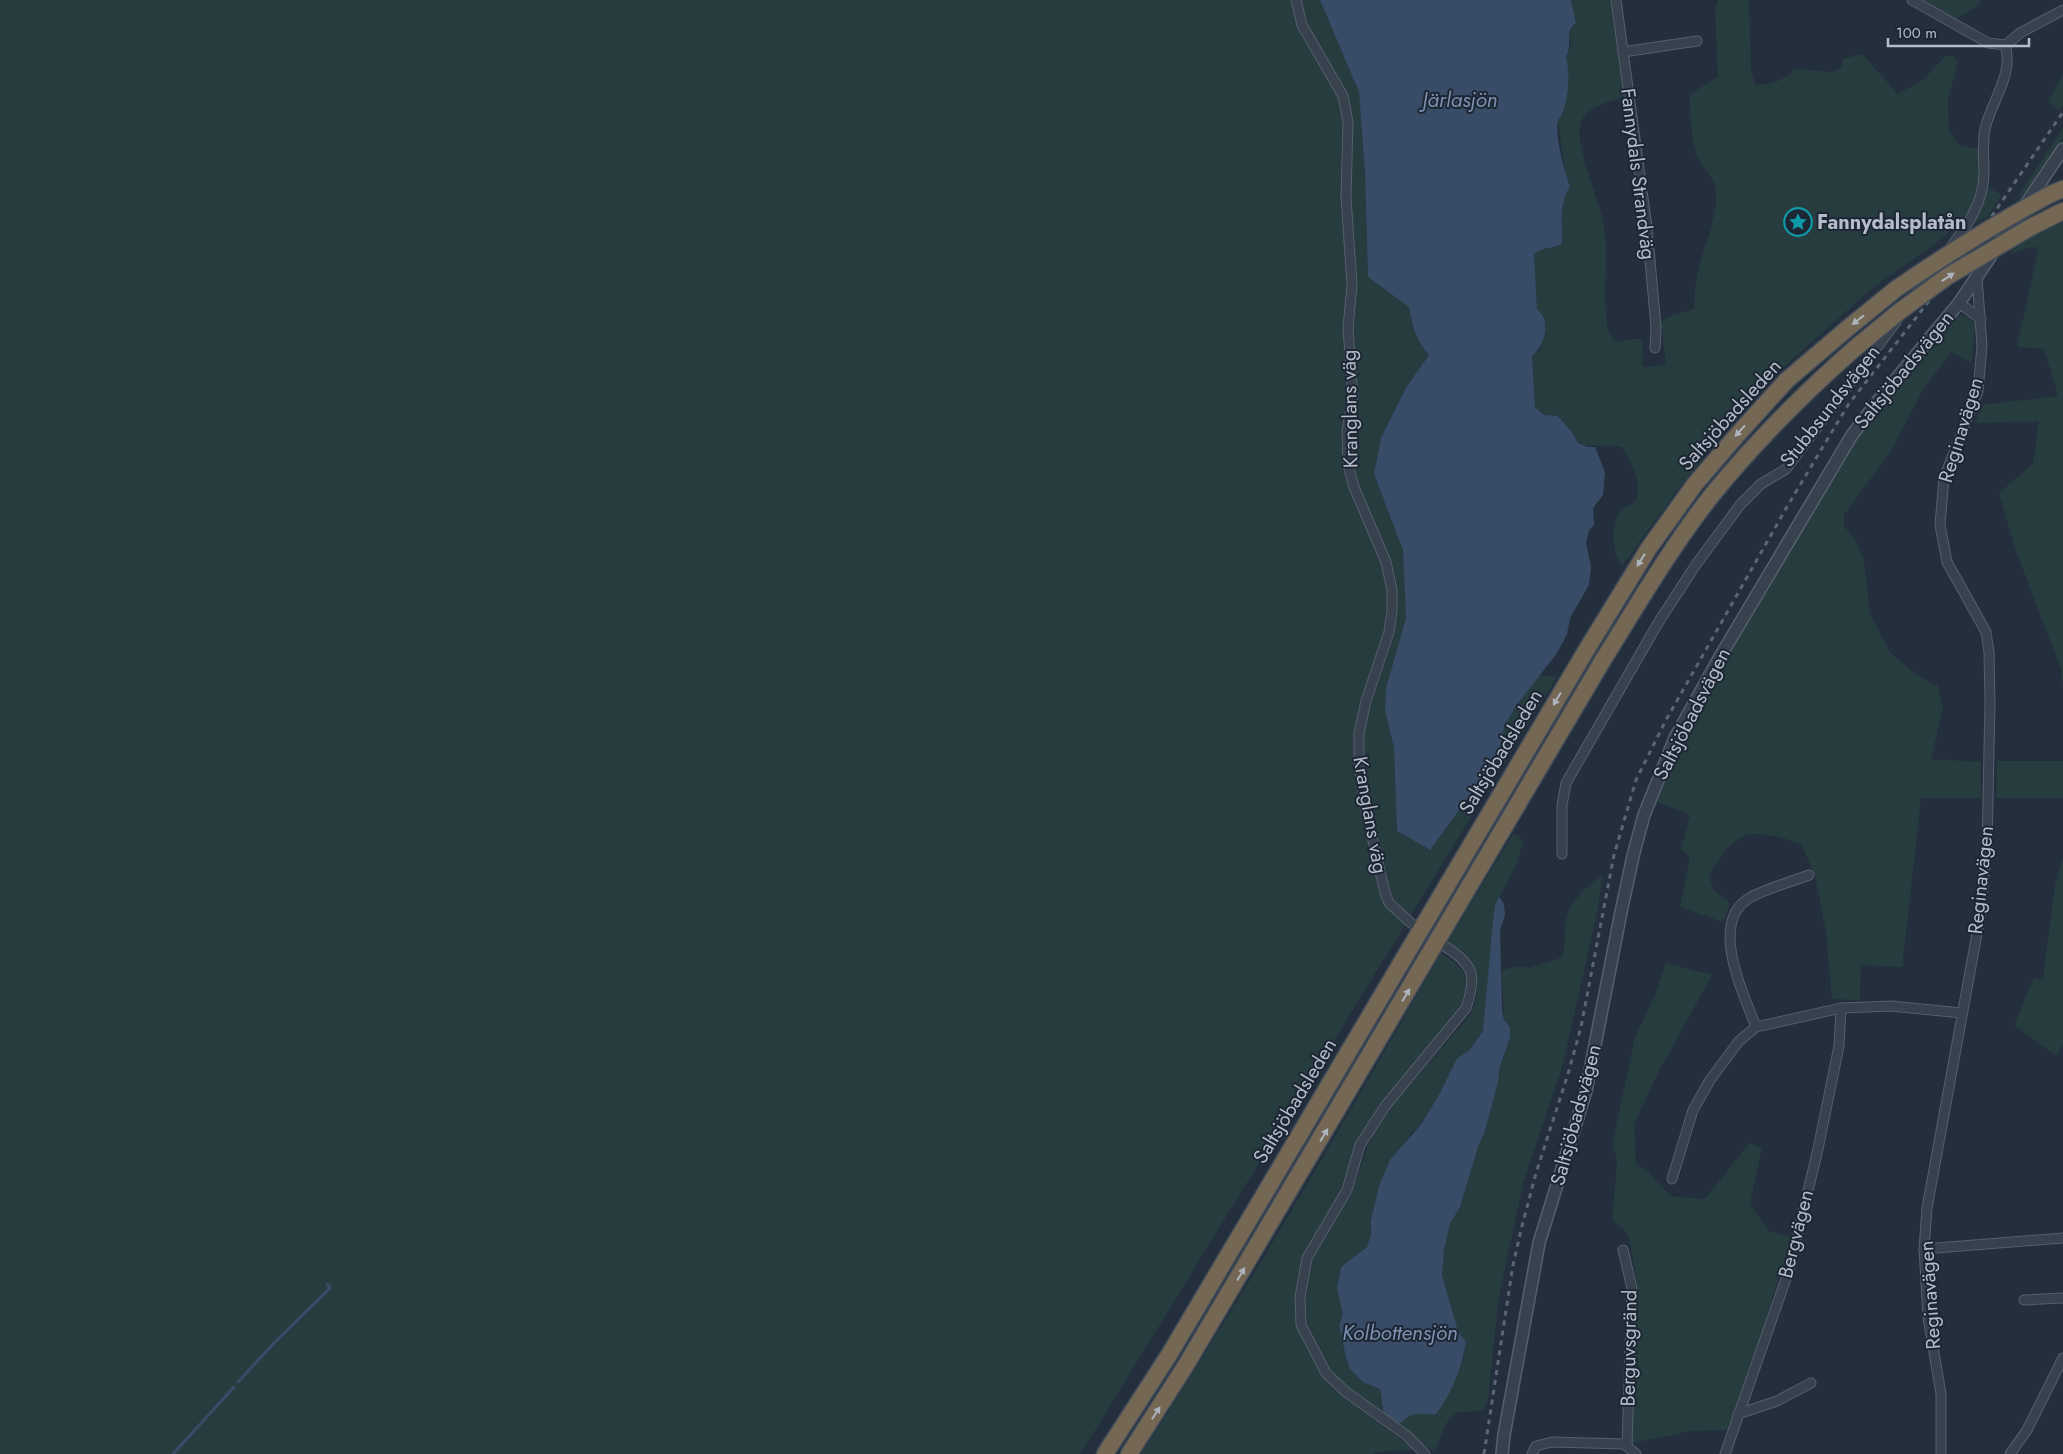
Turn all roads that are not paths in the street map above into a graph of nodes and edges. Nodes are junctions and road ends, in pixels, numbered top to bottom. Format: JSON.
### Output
{"nodes":[{"id":1,"x":1296,"y":0,"type":"edge"},
{"id":2,"x":1616,"y":0,"type":"edge"},
{"id":3,"x":1912,"y":0,"type":"edge"},
{"id":4,"x":2063,"y":10,"type":"edge"},
{"id":5,"x":1698,"y":41,"type":"dead end"},
{"id":6,"x":2006,"y":45,"type":"junction"},
{"id":7,"x":1623,"y":52,"type":"junction"},
{"id":8,"x":2063,"y":149,"type":"edge"},
{"id":9,"x":2057,"y":192,"type":"edge"},
{"id":10,"x":2063,"y":211,"type":"edge"},
{"id":11,"x":1977,"y":277,"type":"junction"},
{"id":12,"x":1959,"y":303,"type":"junction"},
{"id":13,"x":1981,"y":319,"type":"junction"},
{"id":14,"x":1655,"y":348,"type":"dead end"},
{"id":15,"x":1562,"y":854,"type":"dead end"},
{"id":16,"x":1808,"y":875,"type":"dead end"},
{"id":17,"x":1412,"y":924,"type":"dead end"},
{"id":18,"x":1446,"y":947,"type":"dead end"},
{"id":19,"x":1841,"y":1008,"type":"junction"},
{"id":20,"x":1962,"y":1014,"type":"junction"},
{"id":21,"x":1756,"y":1027,"type":"junction"},
{"id":22,"x":1672,"y":1179,"type":"dead end"},
{"id":23,"x":2063,"y":1238,"type":"edge"},
{"id":24,"x":1924,"y":1249,"type":"junction"},
{"id":25,"x":1623,"y":1250,"type":"dead end"},
{"id":26,"x":2063,"y":1298,"type":"edge"},
{"id":27,"x":2024,"y":1300,"type":"dead end"},
{"id":28,"x":2063,"y":1358,"type":"edge"},
{"id":29,"x":1811,"y":1383,"type":"dead end"},
{"id":30,"x":1738,"y":1414,"type":"junction"},
{"id":31,"x":1627,"y":1446,"type":"junction"},
{"id":32,"x":1105,"y":1454,"type":"edge"},
{"id":33,"x":1129,"y":1454,"type":"edge"},
{"id":34,"x":1425,"y":1454,"type":"edge"},
{"id":35,"x":1502,"y":1454,"type":"edge"},
{"id":36,"x":1532,"y":1454,"type":"edge"},
{"id":37,"x":1636,"y":1454,"type":"edge"},
{"id":38,"x":1726,"y":1454,"type":"edge"},
{"id":39,"x":1941,"y":1454,"type":"edge"},
{"id":40,"x":2010,"y":1454,"type":"edge"}],
"edges":[{"from":1,"to":17,"type":"street","name":"Kranglans väg"},
{"from":2,"to":7,"type":"street","name":"Fannydals Strandväg"},
{"from":3,"to":6,"type":"street"},
{"from":4,"to":6,"type":"street"},
{"from":5,"to":7,"type":"street"},
{"from":6,"to":15,"type":"street","name":"Stubbsundsvägen"},
{"from":7,"to":14,"type":"street","name":"Fannydals Strandväg"},
{"from":8,"to":11,"type":"street","name":"Saltsjöbadsvägen"},
{"from":9,"to":32,"type":"highway","name":"Saltsjöbadsleden","one_way":true,"bridge":true},
{"from":33,"to":10,"type":"highway","name":"Saltsjöbadsleden","one_way":true,"bridge":true},
{"from":11,"to":12,"type":"street","name":"Saltsjöbadsvägen"},
{"from":11,"to":13,"type":"street","name":"Reginavägen"},
{"from":12,"to":13,"type":"street"},
{"from":12,"to":35,"type":"street","name":"Saltsjöbadsvägen"},
{"from":13,"to":20,"type":"street","name":"Reginavägen"},
{"from":16,"to":21,"type":"street"},
{"from":18,"to":34,"type":"street"},
{"from":19,"to":20,"type":"street"},
{"from":19,"to":21,"type":"street"},
{"from":19,"to":30,"type":"street","name":"Bergvägen"},
{"from":20,"to":24,"type":"street","name":"Reginavägen"},
{"from":21,"to":22,"type":"street"},
{"from":23,"to":24,"type":"street"},
{"from":24,"to":39,"type":"street","name":"Reginavägen"},
{"from":25,"to":31,"type":"street","name":"Berguvsgränd"},
{"from":26,"to":27,"type":"street"},
{"from":28,"to":40,"type":"street"},
{"from":29,"to":30,"type":"street"},
{"from":30,"to":38,"type":"street","name":"Bergvägen"},
{"from":31,"to":36,"type":"street"},
{"from":31,"to":37,"type":"street"}]}
